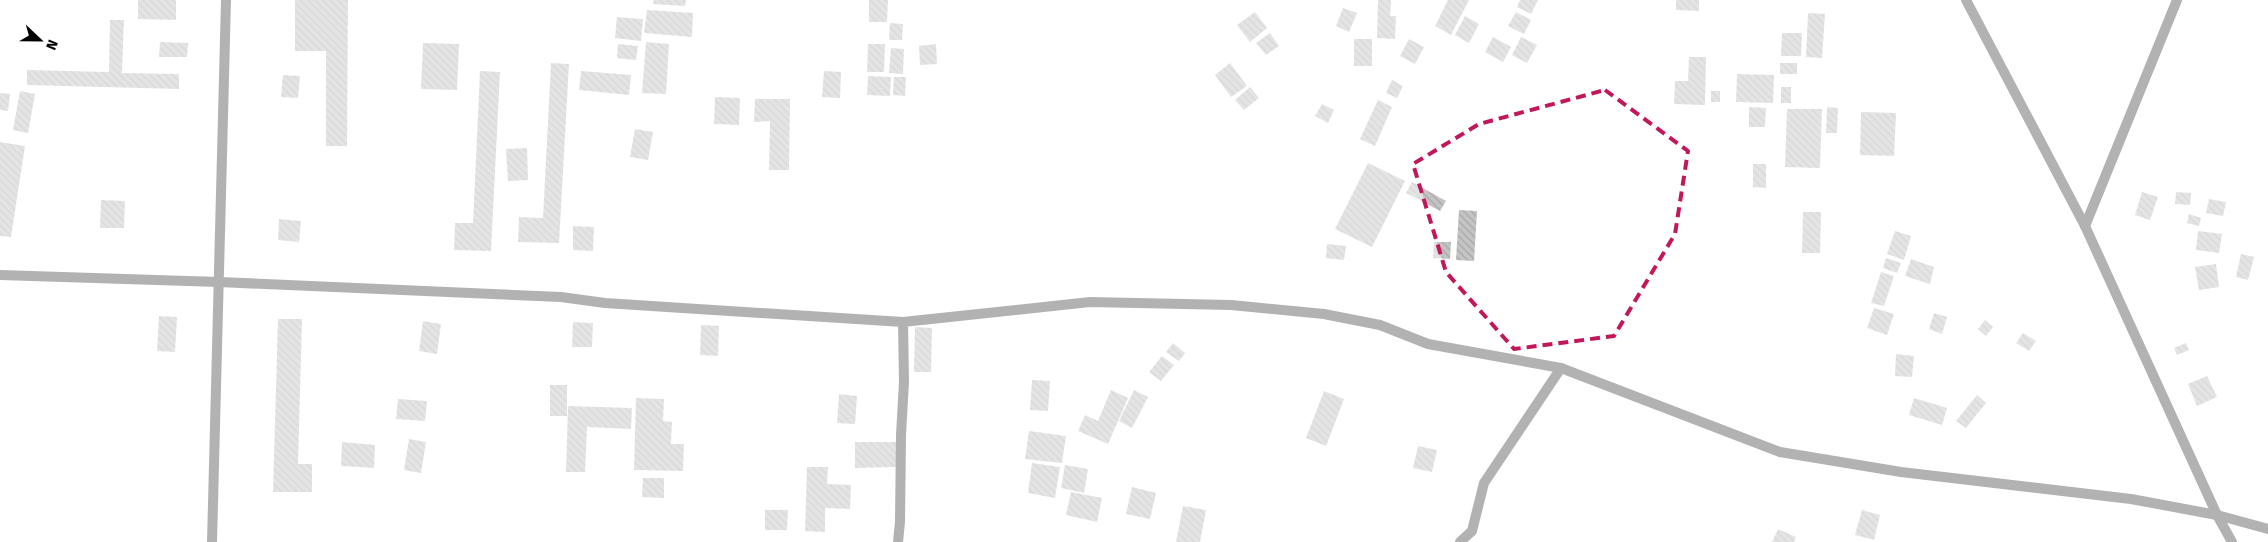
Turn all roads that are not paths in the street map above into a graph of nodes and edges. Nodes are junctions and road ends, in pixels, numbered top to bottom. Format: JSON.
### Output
{"nodes":[{"id":1,"x":226,"y":0,"type":"edge"},
{"id":2,"x":1966,"y":0,"type":"edge"},
{"id":3,"x":2177,"y":0,"type":"edge"},
{"id":4,"x":2085,"y":226,"type":"junction"},
{"id":5,"x":0,"y":274,"type":"edge"},
{"id":6,"x":219,"y":282,"type":"junction"},
{"id":7,"x":903,"y":322,"type":"junction"},
{"id":8,"x":1560,"y":368,"type":"junction"},
{"id":9,"x":2217,"y":515,"type":"junction"},
{"id":10,"x":2268,"y":529,"type":"edge"},
{"id":11,"x":212,"y":542,"type":"edge"},
{"id":12,"x":898,"y":542,"type":"edge"},
{"id":13,"x":1460,"y":542,"type":"edge"},
{"id":14,"x":2232,"y":542,"type":"edge"}],
"edges":[{"from":1,"to":6,"type":"street"},
{"from":2,"to":4,"type":"street"},
{"from":3,"to":4,"type":"street"},
{"from":4,"to":9,"type":"street"},
{"from":5,"to":6,"type":"street"},
{"from":6,"to":7,"type":"street"},
{"from":6,"to":11,"type":"street"},
{"from":7,"to":8,"type":"street"},
{"from":7,"to":12,"type":"street"},
{"from":8,"to":9,"type":"street"},
{"from":8,"to":13,"type":"street"},
{"from":9,"to":10,"type":"street"},
{"from":9,"to":14,"type":"street"}]}
